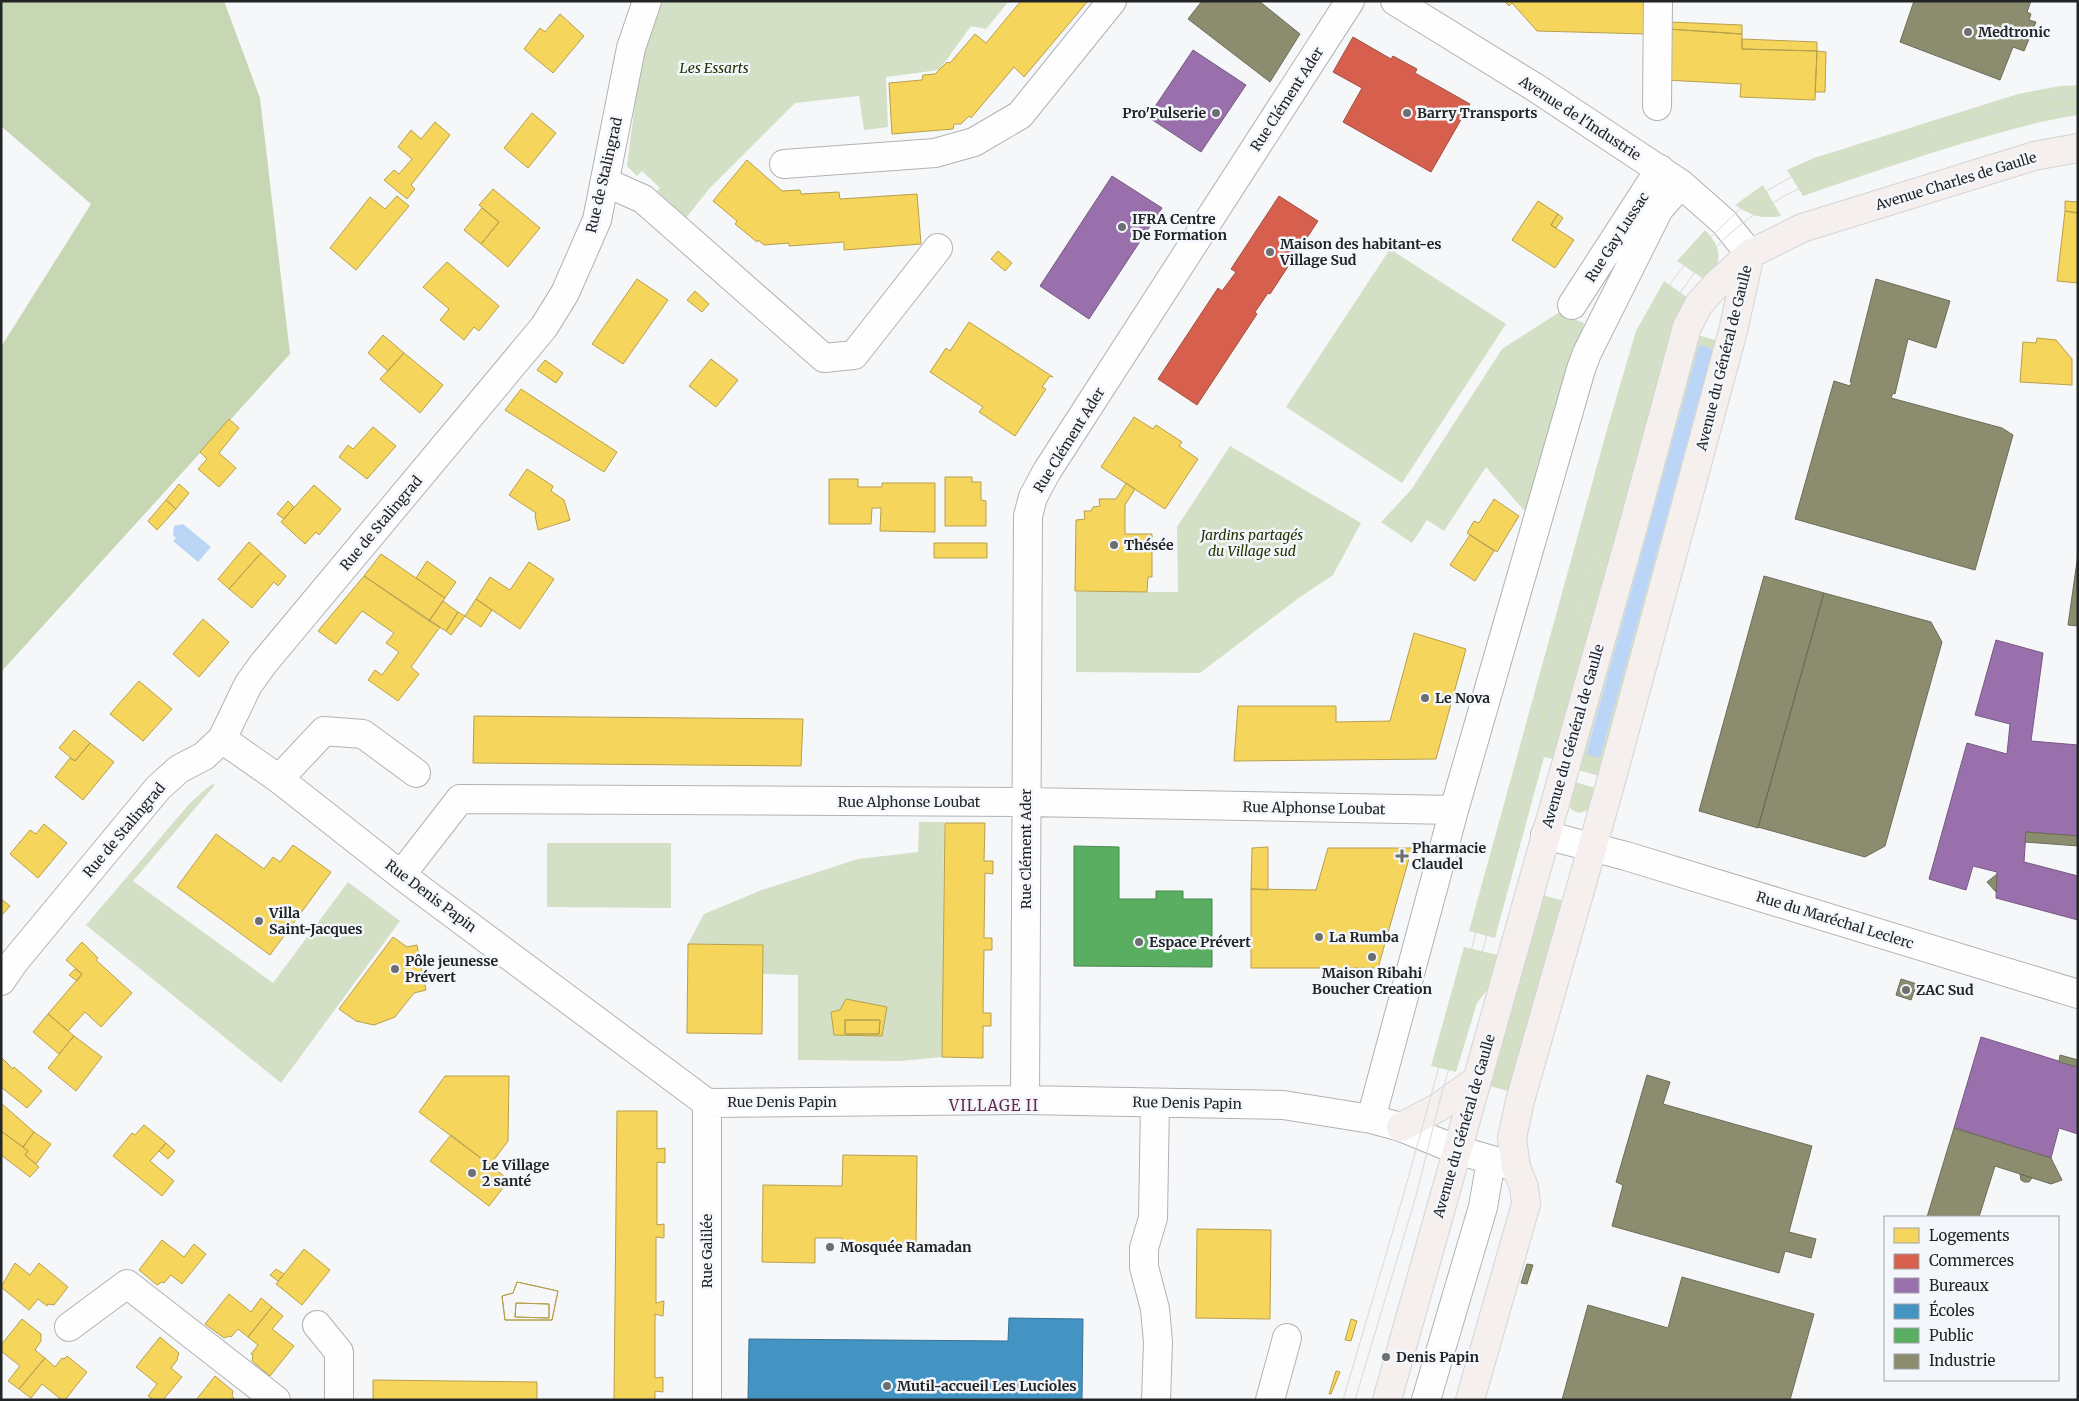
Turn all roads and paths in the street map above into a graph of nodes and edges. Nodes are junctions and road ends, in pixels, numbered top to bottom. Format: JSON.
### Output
{"nodes":[{"id":1,"x":647,"y":1,"type":"edge"},
{"id":2,"x":1112,"y":1,"type":"edge"},
{"id":3,"x":1350,"y":1,"type":"edge"},
{"id":4,"x":1395,"y":1,"type":"edge"},
{"id":5,"x":1658,"y":1,"type":"edge"},
{"id":6,"x":1657,"y":106,"type":"dead end"},
{"id":7,"x":2078,"y":148,"type":"edge"},
{"id":8,"x":784,"y":164,"type":"dead end"},
{"id":9,"x":1671,"y":176,"type":"junction"},
{"id":10,"x":605,"y":182,"type":"junction"},
{"id":11,"x":938,"y":248,"type":"dead end"},
{"id":12,"x":1750,"y":254,"type":"junction"},
{"id":13,"x":1572,"y":305,"type":"dead end"},
{"id":14,"x":222,"y":739,"type":"junction"},
{"id":15,"x":416,"y":773,"type":"dead end"},
{"id":16,"x":279,"y":779,"type":"junction"},
{"id":17,"x":1027,"y":802,"type":"junction"},
{"id":18,"x":1454,"y":810,"type":"junction"},
{"id":19,"x":1545,"y":835,"type":"junction"},
{"id":20,"x":1591,"y":848,"type":"junction"},
{"id":21,"x":401,"y":875,"type":"junction"},
{"id":22,"x":1,"y":981,"type":"edge"},
{"id":23,"x":2078,"y":994,"type":"edge"},
{"id":24,"x":1477,"y":1080,"type":"junction"},
{"id":25,"x":1025,"y":1100,"type":"junction"},
{"id":26,"x":707,"y":1103,"type":"junction"},
{"id":27,"x":1155,"y":1103,"type":"junction"},
{"id":28,"x":1371,"y":1119,"type":"junction"},
{"id":29,"x":1401,"y":1127,"type":"junction"},
{"id":30,"x":1457,"y":1150,"type":"junction"},
{"id":31,"x":1503,"y":1164,"type":"junction"},
{"id":32,"x":317,"y":1325,"type":"dead end"},
{"id":33,"x":69,"y":1327,"type":"dead end"},
{"id":34,"x":1288,"y":1338,"type":"dead end"},
{"id":35,"x":276,"y":1400,"type":"edge"},
{"id":36,"x":339,"y":1400,"type":"edge"},
{"id":37,"x":707,"y":1400,"type":"edge"},
{"id":38,"x":1156,"y":1400,"type":"edge"},
{"id":39,"x":1270,"y":1400,"type":"edge"},
{"id":40,"x":1387,"y":1400,"type":"edge"},
{"id":41,"x":1426,"y":1400,"type":"edge"},
{"id":42,"x":1470,"y":1400,"type":"edge"}],
"edges":[{"from":1,"to":10,"type":"street","name":"Rue de Stalingrad"},
{"from":2,"to":8,"type":"street"},
{"from":3,"to":17,"type":"street","name":"Rue Clément Ader"},
{"from":4,"to":9,"type":"street","name":"Avenue de l'Industrie"},
{"from":5,"to":6,"type":"street"},
{"from":7,"to":12,"type":"main road","name":"Avenue Charles de Gaulle"},
{"from":9,"to":12,"type":"street","name":"Avenue de l'Industrie"},
{"from":9,"to":13,"type":"street","name":"Rue Gay Lussac"},
{"from":9,"to":18,"type":"street"},
{"from":10,"to":11,"type":"street"},
{"from":10,"to":14,"type":"street","name":"Rue de Stalingrad"},
{"from":12,"to":19,"type":"main road","name":"Avenue du Général de Gaulle"},
{"from":12,"to":20,"type":"main road","name":"Avenue du Général de Gaulle"},
{"from":14,"to":16,"type":"street","name":"Rue Denis Papin"},
{"from":14,"to":22,"type":"street","name":"Rue de Stalingrad"},
{"from":15,"to":16,"type":"street"},
{"from":16,"to":21,"type":"street","name":"Rue Denis Papin"},
{"from":17,"to":18,"type":"street","name":"Rue Alphonse Loubat"},
{"from":17,"to":21,"type":"street","name":"Rue Alphonse Loubat"},
{"from":17,"to":25,"type":"street","name":"Rue Clément Ader"},
{"from":18,"to":28,"type":"street"},
{"from":19,"to":20,"type":"street","name":"Rue du Maréchal Leclerc"},
{"from":19,"to":24,"type":"main road","name":"Avenue du Général de Gaulle"},
{"from":20,"to":23,"type":"street","name":"Rue du Maréchal Leclerc"},
{"from":20,"to":31,"type":"main road","name":"Avenue du Général de Gaulle"},
{"from":21,"to":26,"type":"street","name":"Rue Denis Papin"},
{"from":24,"to":29,"type":"main road"},
{"from":24,"to":30,"type":"main road","name":"Avenue du Général de Gaulle"},
{"from":25,"to":26,"type":"street","name":"Rue Denis Papin"},
{"from":25,"to":27,"type":"street","name":"Rue Denis Papin"},
{"from":26,"to":37,"type":"street","name":"Rue Galilée"},
{"from":27,"to":28,"type":"street","name":"Rue Denis Papin"},
{"from":27,"to":38,"type":"street"},
{"from":28,"to":29,"type":"street","name":"Rue Denis Papin"},
{"from":29,"to":30,"type":"street","name":"Rue Denis Papin"},
{"from":30,"to":31,"type":"street","name":"Rue Denis Papin"},
{"from":30,"to":40,"type":"main road","name":"Avenue du Général de Gaulle"},
{"from":31,"to":41,"type":"street"},
{"from":31,"to":42,"type":"main road","name":"Avenue du Général de Gaulle"},
{"from":32,"to":36,"type":"street"},
{"from":33,"to":35,"type":"street"},
{"from":34,"to":39,"type":"street"}]}
